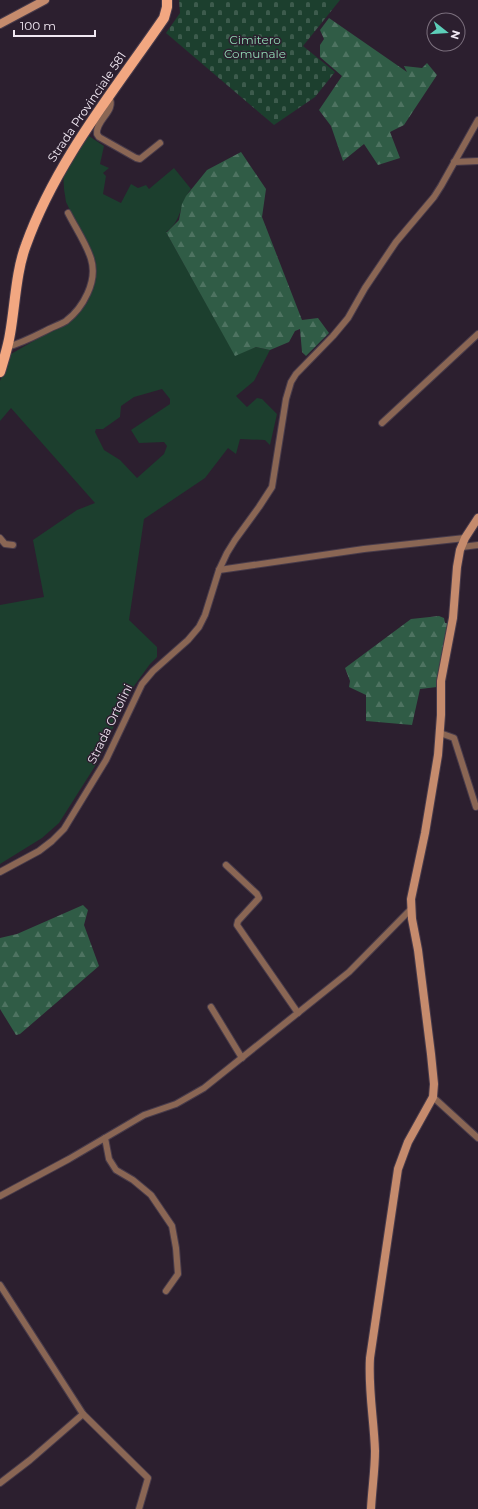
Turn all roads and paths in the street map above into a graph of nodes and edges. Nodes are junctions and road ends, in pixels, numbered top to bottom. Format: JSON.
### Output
{"nodes":[{"id":1,"x":45,"y":0,"type":"edge"},
{"id":2,"x":167,"y":0,"type":"edge"},
{"id":3,"x":0,"y":24,"type":"edge"},
{"id":4,"x":110,"y":97,"type":"junction"},
{"id":5,"x":478,"y":120,"type":"edge"},
{"id":6,"x":160,"y":142,"type":"dead end"},
{"id":7,"x":478,"y":161,"type":"edge"},
{"id":8,"x":454,"y":162,"type":"junction"},
{"id":9,"x":68,"y":213,"type":"dead end"},
{"id":10,"x":478,"y":334,"type":"edge"},
{"id":11,"x":4,"y":350,"type":"edge"},
{"id":12,"x":0,"y":372,"type":"edge"},
{"id":13,"x":382,"y":423,"type":"dead end"},
{"id":14,"x":478,"y":518,"type":"edge"},
{"id":15,"x":0,"y":538,"type":"edge"},
{"id":16,"x":465,"y":538,"type":"junction"},
{"id":17,"x":478,"y":545,"type":"edge"},
{"id":18,"x":13,"y":546,"type":"dead end"},
{"id":19,"x":462,"y":547,"type":"junction"},
{"id":20,"x":219,"y":570,"type":"junction"},
{"id":21,"x":440,"y":733,"type":"junction"},
{"id":22,"x":478,"y":806,"type":"edge"},
{"id":23,"x":226,"y":865,"type":"dead end"},
{"id":24,"x":0,"y":872,"type":"edge"},
{"id":25,"x":411,"y":909,"type":"junction"},
{"id":26,"x":210,"y":1007,"type":"dead end"},
{"id":27,"x":298,"y":1013,"type":"junction"},
{"id":28,"x":242,"y":1058,"type":"junction"},
{"id":29,"x":434,"y":1097,"type":"junction"},
{"id":30,"x":106,"y":1138,"type":"junction"},
{"id":31,"x":478,"y":1138,"type":"edge"},
{"id":32,"x":0,"y":1196,"type":"edge"},
{"id":33,"x":0,"y":1285,"type":"edge"},
{"id":34,"x":166,"y":1291,"type":"dead end"},
{"id":35,"x":83,"y":1414,"type":"junction"},
{"id":36,"x":0,"y":1483,"type":"edge"},
{"id":37,"x":140,"y":1509,"type":"edge"},
{"id":38,"x":371,"y":1509,"type":"edge"}],
"edges":[{"from":1,"to":3,"type":"main road"},
{"from":2,"to":4,"type":"main road","name":"Strada Provinciale 581"},
{"from":4,"to":6,"type":"street"},
{"from":4,"to":11,"type":"main road","name":"Strada Provinciale 581"},
{"from":5,"to":8,"type":"street","name":"Strada Ortolini"},
{"from":7,"to":8,"type":"street"},
{"from":8,"to":20,"type":"street","name":"Strada Ortolini"},
{"from":9,"to":11,"type":"street"},
{"from":10,"to":13,"type":"street"},
{"from":11,"to":12,"type":"main road","name":"Strada Provinciale 581"},
{"from":14,"to":16,"type":"main road"},
{"from":15,"to":18,"type":"street"},
{"from":16,"to":19,"type":"main road"},
{"from":16,"to":20,"type":"street"},
{"from":17,"to":19,"type":"street"},
{"from":19,"to":21,"type":"main road"},
{"from":20,"to":24,"type":"street","name":"Strada Ortolini"},
{"from":21,"to":22,"type":"street"},
{"from":21,"to":25,"type":"main road"},
{"from":23,"to":27,"type":"street"},
{"from":25,"to":27,"type":"street"},
{"from":25,"to":29,"type":"main road"},
{"from":26,"to":28,"type":"street"},
{"from":27,"to":28,"type":"street"},
{"from":28,"to":30,"type":"street"},
{"from":29,"to":31,"type":"street"},
{"from":29,"to":38,"type":"main road"},
{"from":30,"to":32,"type":"street"},
{"from":30,"to":34,"type":"street"},
{"from":33,"to":35,"type":"street"},
{"from":35,"to":36,"type":"street"},
{"from":35,"to":37,"type":"street"}]}
